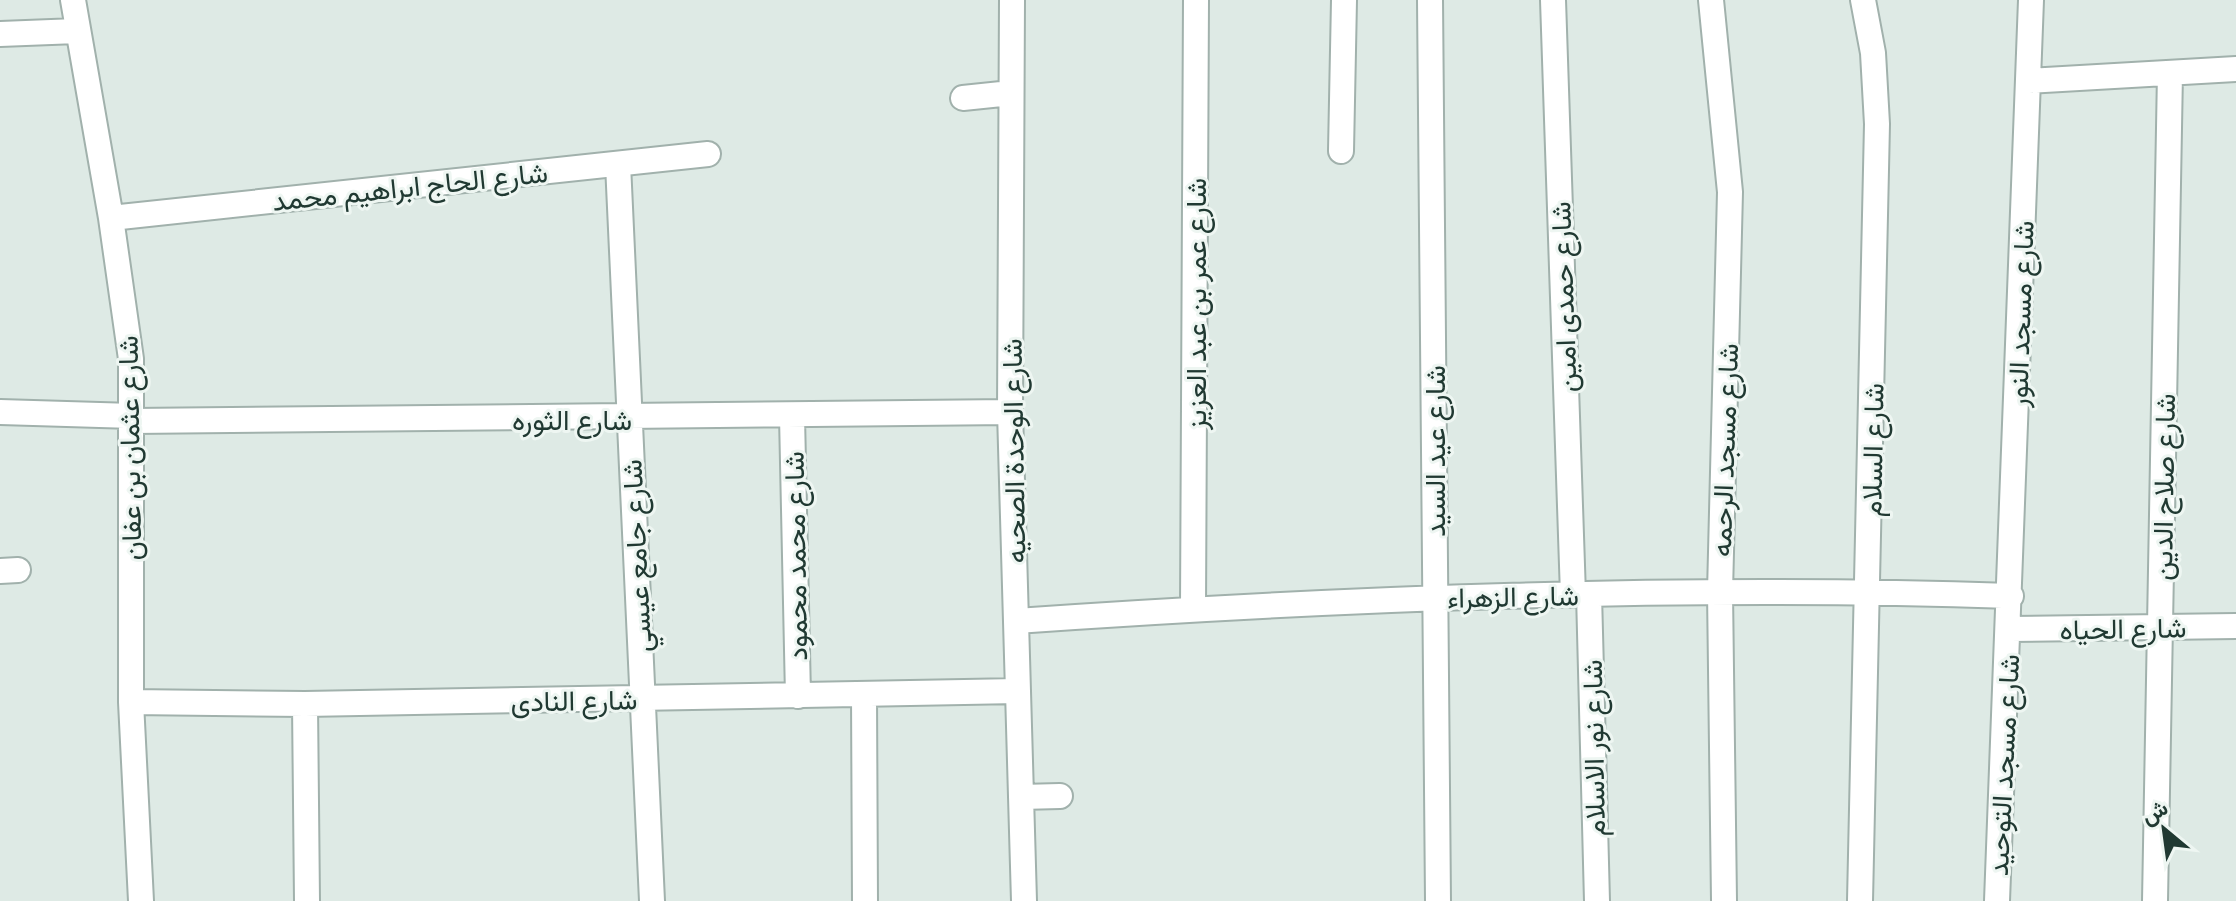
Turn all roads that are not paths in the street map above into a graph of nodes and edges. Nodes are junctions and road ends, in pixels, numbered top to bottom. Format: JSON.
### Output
{"nodes":[{"id":1,"x":73,"y":0,"type":"edge"},
{"id":2,"x":1012,"y":0,"type":"edge"},
{"id":3,"x":1196,"y":0,"type":"edge"},
{"id":4,"x":1344,"y":0,"type":"edge"},
{"id":5,"x":1430,"y":0,"type":"edge"},
{"id":6,"x":1553,"y":0,"type":"edge"},
{"id":7,"x":1711,"y":0,"type":"edge"},
{"id":8,"x":1863,"y":0,"type":"edge"},
{"id":9,"x":2031,"y":0,"type":"edge"},
{"id":10,"x":77,"y":31,"type":"junction"},
{"id":11,"x":0,"y":34,"type":"edge"},
{"id":12,"x":2236,"y":69,"type":"edge"},
{"id":13,"x":2170,"y":73,"type":"junction"},
{"id":14,"x":2029,"y":81,"type":"junction"},
{"id":15,"x":1011,"y":93,"type":"junction"},
{"id":16,"x":963,"y":98,"type":"dead end"},
{"id":17,"x":1341,"y":151,"type":"dead end"},
{"id":18,"x":708,"y":154,"type":"dead end"},
{"id":19,"x":618,"y":164,"type":"junction"},
{"id":20,"x":111,"y":218,"type":"junction"},
{"id":21,"x":0,"y":412,"type":"edge"},
{"id":22,"x":1010,"y":412,"type":"junction"},
{"id":23,"x":792,"y":416,"type":"junction"},
{"id":24,"x":133,"y":419,"type":"junction"},
{"id":25,"x":630,"y":419,"type":"junction"},
{"id":26,"x":1720,"y":592,"type":"junction"},
{"id":27,"x":1869,"y":592,"type":"junction"},
{"id":28,"x":1581,"y":594,"type":"junction"},
{"id":29,"x":2011,"y":596,"type":"junction"},
{"id":30,"x":1435,"y":597,"type":"junction"},
{"id":31,"x":1193,"y":608,"type":"junction"},
{"id":32,"x":1016,"y":621,"type":"junction"},
{"id":33,"x":2236,"y":626,"type":"edge"},
{"id":34,"x":2160,"y":627,"type":"junction"},
{"id":35,"x":2010,"y":629,"type":"junction"},
{"id":36,"x":1018,"y":691,"type":"junction"},
{"id":37,"x":864,"y":694,"type":"junction"},
{"id":38,"x":798,"y":696,"type":"junction"},
{"id":39,"x":643,"y":699,"type":"junction"},
{"id":40,"x":131,"y":702,"type":"junction"},
{"id":41,"x":305,"y":704,"type":"junction"},
{"id":42,"x":1060,"y":796,"type":"dead end"},
{"id":43,"x":1021,"y":797,"type":"junction"},
{"id":44,"x":141,"y":901,"type":"edge"},
{"id":45,"x":307,"y":901,"type":"edge"},
{"id":46,"x":652,"y":901,"type":"edge"},
{"id":47,"x":865,"y":901,"type":"edge"},
{"id":48,"x":1024,"y":901,"type":"edge"},
{"id":49,"x":1438,"y":901,"type":"edge"},
{"id":50,"x":1597,"y":901,"type":"edge"},
{"id":51,"x":1724,"y":901,"type":"edge"},
{"id":52,"x":1860,"y":901,"type":"edge"},
{"id":53,"x":1997,"y":901,"type":"edge"},
{"id":54,"x":2155,"y":901,"type":"edge"}],
"edges":[{"from":1,"to":10,"type":"street","name":"شارع عثمان بن عفان"},
{"from":2,"to":15,"type":"street","name":"شارع الوحدة الصحيه"},
{"from":3,"to":31,"type":"street","name":"شارع عمر بن عبد العزيز"},
{"from":4,"to":17,"type":"street"},
{"from":5,"to":30,"type":"street","name":"شارع عيد السيد"},
{"from":6,"to":28,"type":"street","name":"شارع حمدى امين"},
{"from":7,"to":26,"type":"street","name":"شارع مسجد الرحمه"},
{"from":8,"to":27,"type":"street","name":"شارع السلام"},
{"from":9,"to":14,"type":"street","name":"شارع مسجد النور"},
{"from":10,"to":11,"type":"street"},
{"from":10,"to":20,"type":"street","name":"شارع عثمان بن عفان"},
{"from":12,"to":13,"type":"street"},
{"from":13,"to":14,"type":"street"},
{"from":13,"to":34,"type":"street","name":"شارع صلاح الدين"},
{"from":14,"to":29,"type":"street","name":"شارع مسجد النور"},
{"from":15,"to":16,"type":"street"},
{"from":15,"to":22,"type":"street","name":"شارع الوحدة الصحيه"},
{"from":18,"to":19,"type":"street","name":"شارع الحاج ابراهيم محمد"},
{"from":19,"to":20,"type":"street","name":"شارع الحاج ابراهيم محمد"},
{"from":19,"to":25,"type":"street","name":"شارع جامع عيسي"},
{"from":20,"to":24,"type":"street","name":"شارع عثمان بن عفان"},
{"from":21,"to":24,"type":"street","name":"شارع الثوره"},
{"from":22,"to":23,"type":"street","name":"شارع الثوره"},
{"from":22,"to":32,"type":"street","name":"شارع الوحدة الصحيه"},
{"from":23,"to":25,"type":"street","name":"شارع الثوره"},
{"from":23,"to":38,"type":"street","name":"شارع محمد محمود"},
{"from":24,"to":25,"type":"street","name":"شارع الثوره"},
{"from":24,"to":40,"type":"street","name":"شارع عثمان بن عفان"},
{"from":25,"to":39,"type":"street","name":"شارع جامع عيسي"},
{"from":26,"to":27,"type":"street","name":"شارع الزهراء"},
{"from":26,"to":28,"type":"street","name":"شارع الزهراء"},
{"from":26,"to":51,"type":"street","name":"شارع مسجد الرحمه"},
{"from":27,"to":29,"type":"street","name":"شارع الزهراء"},
{"from":27,"to":52,"type":"street","name":"شارع السلام"},
{"from":28,"to":30,"type":"street","name":"شارع الزهراء"},
{"from":28,"to":50,"type":"street","name":"شارع نور الاسلام"},
{"from":29,"to":35,"type":"street","name":"شارع مسجد النور"},
{"from":30,"to":31,"type":"street","name":"شارع الزهراء"},
{"from":30,"to":49,"type":"street","name":"شارع عيد السيد"},
{"from":31,"to":32,"type":"street","name":"شارع الزهراء"},
{"from":32,"to":36,"type":"street","name":"شارع الوحدة الصحيه"},
{"from":33,"to":34,"type":"street","name":"شارع الحياه"},
{"from":34,"to":35,"type":"street","name":"شارع الحياه"},
{"from":34,"to":54,"type":"street","name":"شارع صلاح الدين"},
{"from":35,"to":53,"type":"street","name":"شارع مسجد التوحيد"},
{"from":36,"to":37,"type":"street","name":"شارع النادى"},
{"from":36,"to":43,"type":"street","name":"شارع الوحدة الصحيه"},
{"from":37,"to":38,"type":"street","name":"شارع النادى"},
{"from":37,"to":47,"type":"street"},
{"from":38,"to":39,"type":"street","name":"شارع النادى"},
{"from":39,"to":41,"type":"street","name":"شارع النادى"},
{"from":39,"to":46,"type":"street","name":"شارع جامع عيسي"},
{"from":40,"to":41,"type":"street","name":"شارع النادى"},
{"from":40,"to":44,"type":"street","name":"شارع عثمان بن عفان"},
{"from":41,"to":45,"type":"street"},
{"from":42,"to":43,"type":"street"},
{"from":43,"to":48,"type":"street","name":"شارع الوحدة الصحيه"}]}
